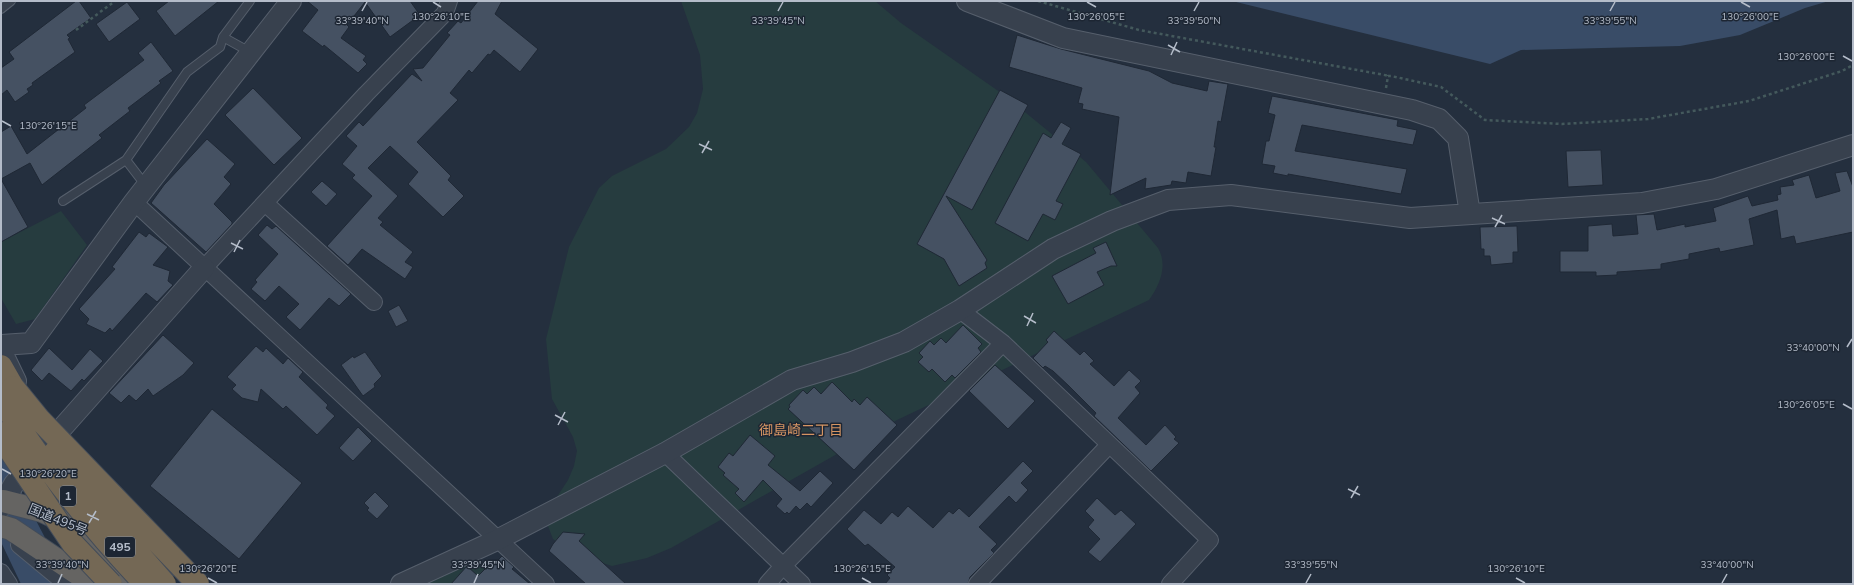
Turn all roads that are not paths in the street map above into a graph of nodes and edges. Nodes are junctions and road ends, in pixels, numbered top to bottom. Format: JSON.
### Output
{"nodes":[{"id":1,"x":11,"y":1,"type":"edge"},
{"id":2,"x":250,"y":1,"type":"edge"},
{"id":3,"x":291,"y":1,"type":"edge"},
{"id":4,"x":449,"y":1,"type":"edge"},
{"id":5,"x":966,"y":1,"type":"edge"},
{"id":6,"x":1,"y":9,"type":"edge"},
{"id":7,"x":223,"y":37,"type":"junction"},
{"id":8,"x":251,"y":53,"type":"junction"},
{"id":9,"x":1853,"y":146,"type":"edge"},
{"id":10,"x":126,"y":160,"type":"junction"},
{"id":11,"x":146,"y":186,"type":"junction"},
{"id":12,"x":63,"y":202,"type":"dead end"},
{"id":13,"x":134,"y":202,"type":"junction"},
{"id":14,"x":265,"y":203,"type":"junction"},
{"id":15,"x":1470,"y":214,"type":"junction"},
{"id":16,"x":204,"y":268,"type":"junction"},
{"id":17,"x":374,"y":302,"type":"dead end"},
{"id":18,"x":960,"y":310,"type":"junction"},
{"id":19,"x":1003,"y":343,"type":"junction"},
{"id":20,"x":1,"y":352,"type":"edge"},
{"id":21,"x":7,"y":393,"type":"edge"},
{"id":22,"x":1,"y":433,"type":"edge"},
{"id":23,"x":47,"y":445,"type":"junction"},
{"id":24,"x":1109,"y":445,"type":"junction"},
{"id":25,"x":666,"y":453,"type":"junction"},
{"id":26,"x":5,"y":498,"type":"edge"},
{"id":27,"x":45,"y":517,"type":"junction"},
{"id":28,"x":1,"y":526,"type":"edge"},
{"id":29,"x":1,"y":530,"type":"edge"},
{"id":30,"x":499,"y":539,"type":"junction"},
{"id":31,"x":783,"y":566,"type":"junction"},
{"id":32,"x":1,"y":572,"type":"edge"},
{"id":33,"x":64,"y":577,"type":"edge"},
{"id":34,"x":9,"y":584,"type":"edge"},
{"id":35,"x":93,"y":584,"type":"edge"},
{"id":36,"x":111,"y":584,"type":"edge"},
{"id":37,"x":145,"y":584,"type":"edge"},
{"id":38,"x":165,"y":584,"type":"edge"},
{"id":39,"x":199,"y":584,"type":"edge"},
{"id":40,"x":400,"y":584,"type":"edge"},
{"id":41,"x":546,"y":584,"type":"edge"},
{"id":42,"x":768,"y":584,"type":"edge"},
{"id":43,"x":802,"y":584,"type":"edge"},
{"id":44,"x":977,"y":584,"type":"edge"},
{"id":45,"x":1170,"y":584,"type":"edge"}],
"edges":[{"from":1,"to":6,"type":"lane"},
{"from":2,"to":7,"type":"lane"},
{"from":3,"to":8,"type":"street"},
{"from":4,"to":14,"type":"street"},
{"from":5,"to":15,"type":"street"},
{"from":7,"to":8,"type":"lane"},
{"from":7,"to":10,"type":"lane"},
{"from":8,"to":11,"type":"street"},
{"from":9,"to":15,"type":"street"},
{"from":10,"to":11,"type":"lane"},
{"from":10,"to":12,"type":"lane"},
{"from":11,"to":13,"type":"street"},
{"from":13,"to":16,"type":"street"},
{"from":13,"to":20,"type":"street"},
{"from":14,"to":16,"type":"street"},
{"from":14,"to":17,"type":"street"},
{"from":15,"to":18,"type":"street"},
{"from":16,"to":23,"type":"street"},
{"from":16,"to":30,"type":"street"},
{"from":18,"to":19,"type":"street"},
{"from":18,"to":25,"type":"street"},
{"from":19,"to":24,"type":"street"},
{"from":19,"to":31,"type":"street"},
{"from":20,"to":21,"type":"highway","number":"1"},
{"from":20,"to":23,"type":"street"},
{"from":21,"to":37,"type":"highway","number":"1","bridge":true},
{"from":21,"to":38,"type":"highway","number":"1","bridge":true},
{"from":21,"to":39,"type":"highway","bridge":true},
{"from":22,"to":36,"type":"highway","bridge":true},
{"from":23,"to":26,"type":"street"},
{"from":24,"to":44,"type":"street"},
{"from":24,"to":45,"type":"street"},
{"from":25,"to":30,"type":"street"},
{"from":25,"to":31,"type":"street"},
{"from":26,"to":27,"type":"highway"},
{"from":27,"to":37,"type":"highway"},
{"from":27,"to":39,"type":"highway","name":"国道495号","number":"495"},
{"from":28,"to":33,"type":"highway"},
{"from":29,"to":33,"type":"street"},
{"from":30,"to":40,"type":"street"},
{"from":30,"to":41,"type":"street"},
{"from":31,"to":42,"type":"street"},
{"from":31,"to":43,"type":"street"},
{"from":32,"to":34,"type":"street"},
{"from":33,"to":35,"type":"highway"}]}
